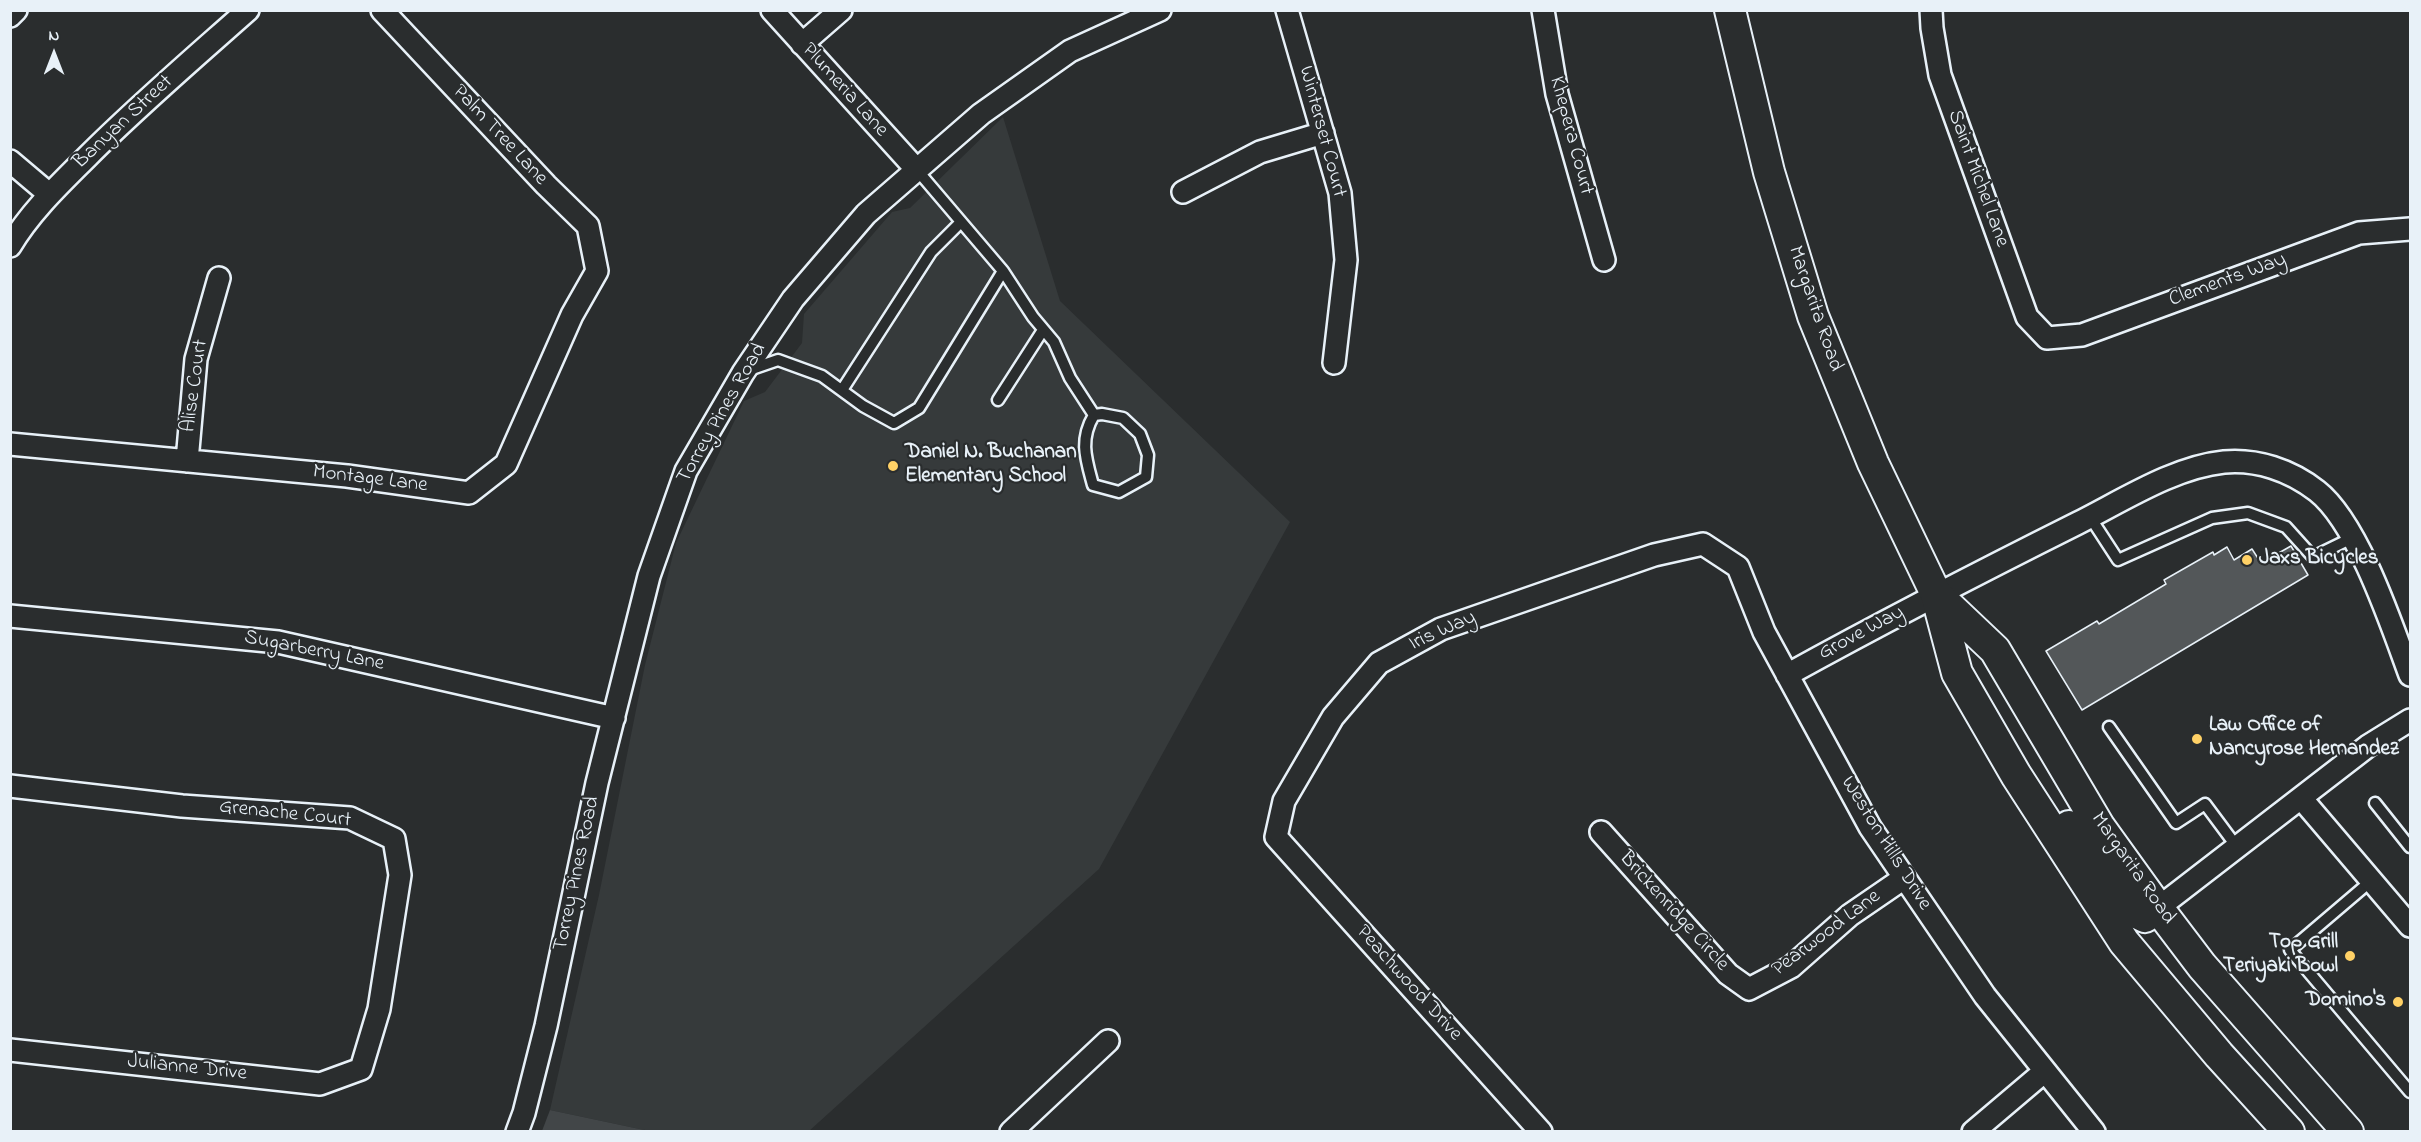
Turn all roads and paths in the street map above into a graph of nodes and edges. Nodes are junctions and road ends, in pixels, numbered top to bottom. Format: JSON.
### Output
{"nodes":[{"id":1,"x":16,"y":10,"type":"edge"},
{"id":2,"x":248,"y":10,"type":"edge"},
{"id":3,"x":382,"y":10,"type":"edge"},
{"id":4,"x":772,"y":10,"type":"edge"},
{"id":5,"x":841,"y":10,"type":"edge"},
{"id":6,"x":1160,"y":10,"type":"edge"},
{"id":7,"x":1287,"y":10,"type":"edge"},
{"id":8,"x":1543,"y":10,"type":"edge"},
{"id":9,"x":1730,"y":10,"type":"edge"},
{"id":10,"x":1931,"y":10,"type":"edge"},
{"id":11,"x":10,"y":16,"type":"edge"},
{"id":12,"x":802,"y":44,"type":"junction"},
{"id":13,"x":1323,"y":134,"type":"junction"},
{"id":14,"x":10,"y":161,"type":"edge"},
{"id":15,"x":917,"y":170,"type":"junction"},
{"id":16,"x":1183,"y":192,"type":"dead end"},
{"id":17,"x":49,"y":194,"type":"junction"},
{"id":18,"x":961,"y":222,"type":"junction"},
{"id":19,"x":2410,"y":229,"type":"edge"},
{"id":20,"x":10,"y":246,"type":"edge"},
{"id":21,"x":1604,"y":260,"type":"dead end"},
{"id":22,"x":597,"y":270,"type":"joint"},
{"id":23,"x":1003,"y":270,"type":"junction"},
{"id":24,"x":219,"y":278,"type":"dead end"},
{"id":25,"x":1043,"y":330,"type":"junction"},
{"id":26,"x":2048,"y":338,"type":"joint"},
{"id":27,"x":1334,"y":363,"type":"dead end"},
{"id":28,"x":743,"y":373,"type":"junction"},
{"id":29,"x":842,"y":390,"type":"junction"},
{"id":30,"x":998,"y":400,"type":"dead end"},
{"id":31,"x":1094,"y":415,"type":"junction"},
{"id":32,"x":10,"y":444,"type":"edge"},
{"id":33,"x":188,"y":461,"type":"junction"},
{"id":34,"x":2090,"y":517,"type":"junction"},
{"id":35,"x":2352,"y":538,"type":"junction"},
{"id":36,"x":1703,"y":544,"type":"joint"},
{"id":37,"x":1936,"y":594,"type":"junction"},
{"id":38,"x":10,"y":616,"type":"edge"},
{"id":39,"x":1787,"y":675,"type":"junction"},
{"id":40,"x":2410,"y":675,"type":"edge"},
{"id":41,"x":614,"y":718,"type":"junction"},
{"id":42,"x":2410,"y":720,"type":"edge"},
{"id":43,"x":2109,"y":727,"type":"dead end"},
{"id":44,"x":10,"y":786,"type":"edge"},
{"id":45,"x":2301,"y":798,"type":"junction"},
{"id":46,"x":2375,"y":803,"type":"dead end"},
{"id":47,"x":2038,"y":810,"type":"junction"},
{"id":48,"x":1601,"y":832,"type":"dead end"},
{"id":49,"x":1276,"y":837,"type":"joint"},
{"id":50,"x":2237,"y":847,"type":"junction"},
{"id":51,"x":2410,"y":847,"type":"edge"},
{"id":52,"x":1904,"y":878,"type":"junction"},
{"id":53,"x":2371,"y":881,"type":"junction"},
{"id":54,"x":2158,"y":908,"type":"junction"},
{"id":55,"x":2410,"y":927,"type":"edge"},
{"id":56,"x":1749,"y":989,"type":"joint"},
{"id":57,"x":1108,"y":1041,"type":"dead end"},
{"id":58,"x":10,"y":1050,"type":"edge"},
{"id":59,"x":361,"y":1069,"type":"joint"},
{"id":60,"x":2045,"y":1071,"type":"junction"},
{"id":61,"x":2410,"y":1092,"type":"edge"},
{"id":62,"x":517,"y":1131,"type":"edge"},
{"id":63,"x":1011,"y":1131,"type":"edge"},
{"id":64,"x":1541,"y":1131,"type":"edge"},
{"id":65,"x":1973,"y":1131,"type":"edge"},
{"id":66,"x":2094,"y":1131,"type":"edge"},
{"id":67,"x":2289,"y":1131,"type":"edge"},
{"id":68,"x":2348,"y":1131,"type":"edge"}],
"edges":[{"from":1,"to":11,"type":"street"},
{"from":2,"to":17,"type":"street","name":"Banyan Street"},
{"from":3,"to":22,"type":"street","name":"Palm Tree Lane"},
{"from":4,"to":12,"type":"street","name":"Plumeria Lane"},
{"from":5,"to":12,"type":"street"},
{"from":6,"to":15,"type":"street","name":"Torrey Pines Road"},
{"from":7,"to":13,"type":"street","name":"Winterset Court"},
{"from":8,"to":21,"type":"street","name":"Khepera Court"},
{"from":9,"to":37,"type":"main road","name":"Margarita Road"},
{"from":10,"to":26,"type":"street","name":"Saint Michel Lane"},
{"from":12,"to":15,"type":"street","name":"Plumeria Lane"},
{"from":13,"to":16,"type":"street"},
{"from":13,"to":27,"type":"street","name":"Winterset Court"},
{"from":14,"to":17,"type":"street"},
{"from":15,"to":18,"type":"lane"},
{"from":15,"to":28,"type":"street","name":"Torrey Pines Road"},
{"from":17,"to":20,"type":"street","name":"Banyan Street"},
{"from":18,"to":23,"type":"lane"},
{"from":18,"to":29,"type":"lane"},
{"from":19,"to":26,"type":"street","name":"Clements Way"},
{"from":22,"to":33,"type":"street","name":"Montage Lane"},
{"from":23,"to":25,"type":"lane"},
{"from":23,"to":29,"type":"lane"},
{"from":24,"to":33,"type":"street","name":"Alise Court"},
{"from":25,"to":30,"type":"lane"},
{"from":25,"to":31,"type":"lane"},
{"from":28,"to":29,"type":"lane"},
{"from":28,"to":41,"type":"street","name":"Torrey Pines Road"},
{"from":31,"to":31,"type":"lane"},
{"from":32,"to":33,"type":"street","name":"Montage Lane"},
{"from":34,"to":35,"type":"street","name":"Grove Way"},
{"from":34,"to":35,"type":"lane"},
{"from":34,"to":37,"type":"street","name":"Grove Way"},
{"from":35,"to":40,"type":"street","name":"Grove Way"},
{"from":36,"to":39,"type":"street","name":"Weston Hills Drive"},
{"from":36,"to":49,"type":"street","name":"Iris Way"},
{"from":37,"to":39,"type":"street","name":"Grove Way"},
{"from":37,"to":47,"type":"main road","name":"Margarita Road"},
{"from":37,"to":54,"type":"main road","name":"Margarita Road"},
{"from":38,"to":41,"type":"street","name":"Sugarberry Lane"},
{"from":39,"to":52,"type":"street","name":"Weston Hills Drive"},
{"from":41,"to":62,"type":"street","name":"Torrey Pines Road"},
{"from":42,"to":45,"type":"street"},
{"from":43,"to":50,"type":"lane"},
{"from":44,"to":59,"type":"street","name":"Grenache Court"},
{"from":45,"to":50,"type":"street"},
{"from":45,"to":53,"type":"street"},
{"from":46,"to":51,"type":"lane"},
{"from":47,"to":54,"type":"main road"},
{"from":47,"to":67,"type":"main road","name":"Margarita Road"},
{"from":48,"to":56,"type":"street","name":"Brickenridge Circle"},
{"from":49,"to":64,"type":"street","name":"Peachwood Drive"},
{"from":50,"to":54,"type":"street"},
{"from":52,"to":56,"type":"street","name":"Pearwood Lane"},
{"from":52,"to":60,"type":"street","name":"Weston Hills Drive"},
{"from":53,"to":55,"type":"street"},
{"from":53,"to":61,"type":"lane"},
{"from":54,"to":68,"type":"main road","name":"Margarita Road"},
{"from":57,"to":63,"type":"street"},
{"from":58,"to":59,"type":"street","name":"Julianne Drive"},
{"from":60,"to":65,"type":"street"},
{"from":60,"to":66,"type":"street","name":"Weston Hills Drive"}]}
